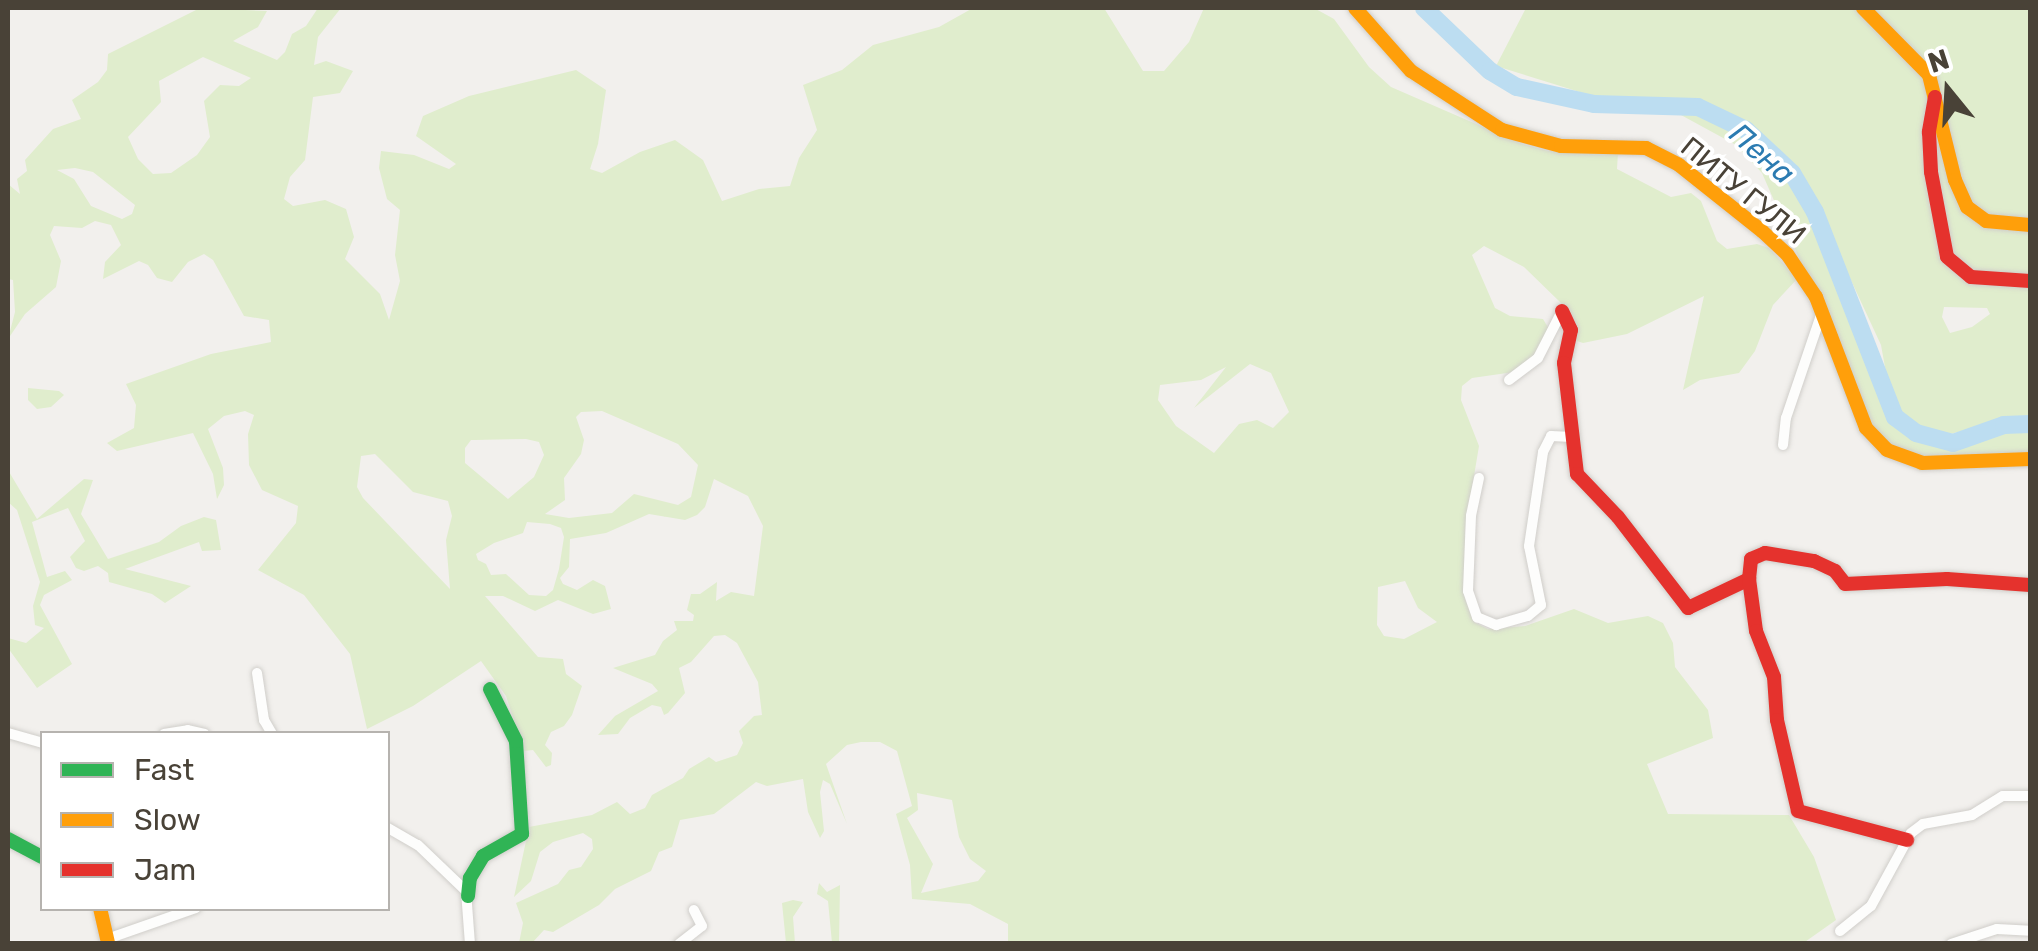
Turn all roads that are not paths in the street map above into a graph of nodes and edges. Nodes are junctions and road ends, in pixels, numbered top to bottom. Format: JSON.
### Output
{"nodes":[{"id":1,"x":1354,"y":8,"type":"edge"},
{"id":2,"x":1863,"y":8,"type":"edge"},
{"id":3,"x":1936,"y":94,"type":"junction"},
{"id":4,"x":1946,"y":130,"type":"junction"},
{"id":5,"x":1929,"y":132,"type":"junction"},
{"id":6,"x":2030,"y":226,"type":"edge"},
{"id":7,"x":2030,"y":282,"type":"edge"},
{"id":8,"x":1562,"y":311,"type":"joint"},
{"id":9,"x":1822,"y":311,"type":"junction"},
{"id":10,"x":1509,"y":380,"type":"dead end"},
{"id":11,"x":1572,"y":436,"type":"junction"},
{"id":12,"x":1784,"y":444,"type":"dead end"},
{"id":13,"x":2030,"y":459,"type":"edge"},
{"id":14,"x":1479,"y":478,"type":"dead end"},
{"id":15,"x":1749,"y":580,"type":"junction"},
{"id":16,"x":2030,"y":584,"type":"edge"},
{"id":17,"x":256,"y":673,"type":"dead end"},
{"id":18,"x":490,"y":688,"type":"dead end"},
{"id":19,"x":270,"y":731,"type":"edge"},
{"id":20,"x":8,"y":733,"type":"edge"},
{"id":21,"x":40,"y":742,"type":"edge"},
{"id":22,"x":2030,"y":796,"type":"edge"},
{"id":23,"x":390,"y":829,"type":"edge"},
{"id":24,"x":8,"y":839,"type":"edge"},
{"id":25,"x":1906,"y":840,"type":"junction"},
{"id":26,"x":40,"y":856,"type":"edge"},
{"id":27,"x":468,"y":896,"type":"junction"},
{"id":28,"x":694,"y":910,"type":"dead end"},
{"id":29,"x":101,"y":911,"type":"edge"},
{"id":30,"x":188,"y":911,"type":"edge"},
{"id":31,"x":1840,"y":931,"type":"dead end"},
{"id":32,"x":2030,"y":931,"type":"edge"},
{"id":33,"x":108,"y":941,"type":"edge"},
{"id":34,"x":470,"y":944,"type":"edge"},
{"id":35,"x":679,"y":944,"type":"edge"},
{"id":36,"x":1952,"y":944,"type":"edge"}],
"edges":[{"from":1,"to":9,"type":"street","name":"ПИТУ ГУЛИ"},
{"from":2,"to":3,"type":"street"},
{"from":3,"to":4,"type":"street"},
{"from":3,"to":5,"type":"street"},
{"from":4,"to":5,"type":"street"},
{"from":4,"to":6,"type":"street"},
{"from":5,"to":7,"type":"street"},
{"from":8,"to":10,"type":"street"},
{"from":8,"to":11,"type":"street"},
{"from":9,"to":12,"type":"street"},
{"from":9,"to":13,"type":"street","name":"ПИТУ ГУЛИ"},
{"from":11,"to":14,"type":"street"},
{"from":11,"to":15,"type":"street"},
{"from":15,"to":16,"type":"street"},
{"from":15,"to":25,"type":"street"},
{"from":17,"to":19,"type":"street"},
{"from":18,"to":27,"type":"street"},
{"from":20,"to":21,"type":"street"},
{"from":22,"to":25,"type":"street"},
{"from":23,"to":27,"type":"street"},
{"from":24,"to":26,"type":"street"},
{"from":25,"to":31,"type":"street"},
{"from":27,"to":34,"type":"street"},
{"from":28,"to":35,"type":"street"},
{"from":29,"to":33,"type":"street"},
{"from":30,"to":33,"type":"street"},
{"from":32,"to":36,"type":"street"}]}
